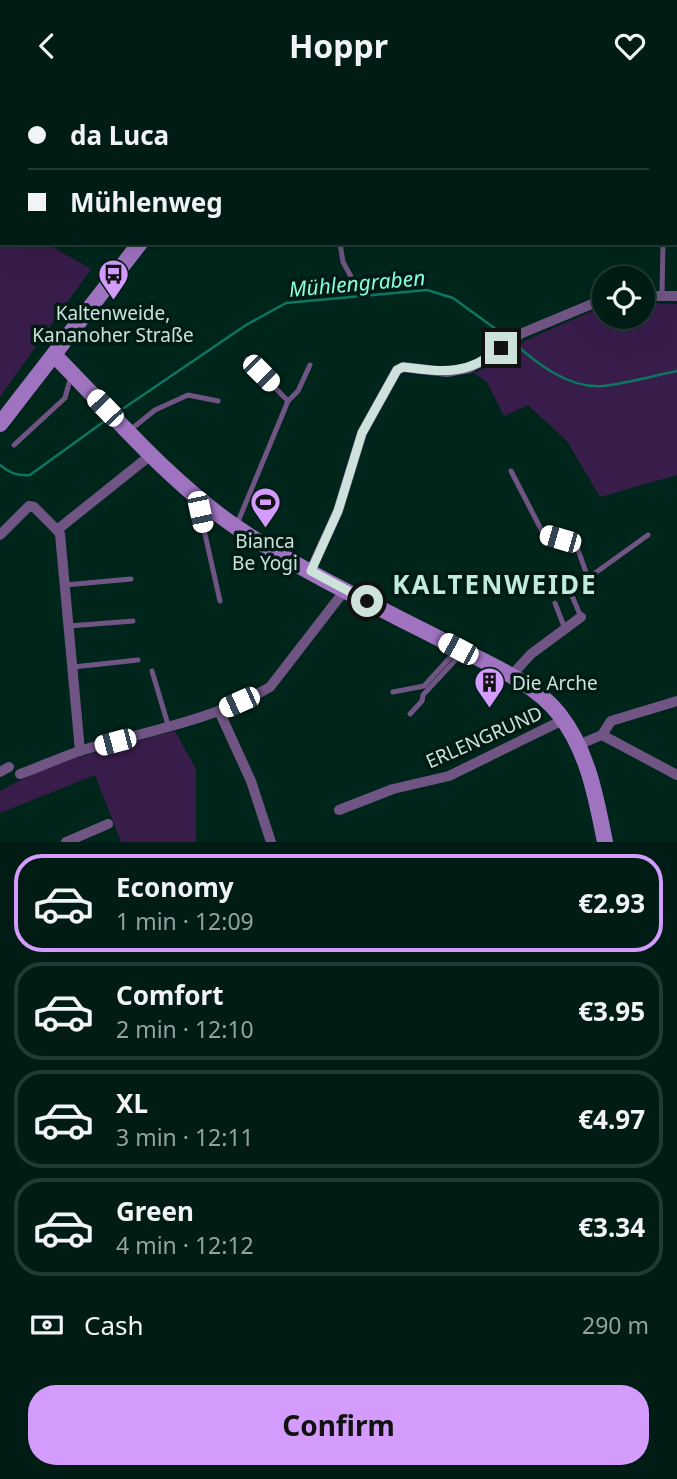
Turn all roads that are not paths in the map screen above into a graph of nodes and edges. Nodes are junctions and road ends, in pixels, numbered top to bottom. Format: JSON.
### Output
{"nodes":[{"id":1,"x":138,"y":245,"type":"edge"},
{"id":2,"x":340,"y":245,"type":"edge"},
{"id":3,"x":663,"y":245,"type":"edge"},
{"id":4,"x":354,"y":282,"type":"dead end"},
{"id":5,"x":655,"y":295,"type":"edge"},
{"id":6,"x":662,"y":295,"type":"junction"},
{"id":7,"x":677,"y":296,"type":"edge"},
{"id":8,"x":592,"y":304,"type":"edge"},
{"id":9,"x":54,"y":355,"type":"junction"},
{"id":10,"x":247,"y":359,"type":"dead end"},
{"id":11,"x":310,"y":365,"type":"dead end"},
{"id":12,"x":72,"y":373,"type":"junction"},
{"id":13,"x":218,"y":401,"type":"dead end"},
{"id":14,"x":288,"y":401,"type":"junction"},
{"id":15,"x":0,"y":424,"type":"edge"},
{"id":16,"x":129,"y":431,"type":"junction"},
{"id":17,"x":14,"y":445,"type":"dead end"},
{"id":18,"x":152,"y":454,"type":"junction"},
{"id":19,"x":511,"y":471,"type":"dead end"},
{"id":20,"x":205,"y":504,"type":"junction"},
{"id":21,"x":236,"y":527,"type":"junction"},
{"id":22,"x":57,"y":530,"type":"junction"},
{"id":23,"x":0,"y":535,"type":"edge"},
{"id":24,"x":648,"y":535,"type":"dead end"},
{"id":25,"x":311,"y":571,"type":"junction"},
{"id":26,"x":588,"y":578,"type":"junction"},
{"id":27,"x":131,"y":579,"type":"dead end"},
{"id":28,"x":65,"y":585,"type":"junction"},
{"id":29,"x":345,"y":590,"type":"junction"},
{"id":30,"x":220,"y":601,"type":"dead end"},
{"id":31,"x":555,"y":603,"type":"dead end"},
{"id":32,"x":581,"y":617,"type":"joint"},
{"id":33,"x":134,"y":621,"type":"dead end"},
{"id":34,"x":69,"y":626,"type":"junction"},
{"id":35,"x":565,"y":629,"type":"junction"},
{"id":36,"x":461,"y":650,"type":"junction"},
{"id":37,"x":138,"y":660,"type":"dead end"},
{"id":38,"x":73,"y":667,"type":"junction"},
{"id":39,"x":152,"y":671,"type":"dead end"},
{"id":40,"x":511,"y":676,"type":"junction"},
{"id":41,"x":393,"y":692,"type":"dead end"},
{"id":42,"x":677,"y":701,"type":"edge"},
{"id":43,"x":219,"y":711,"type":"junction"},
{"id":44,"x":410,"y":714,"type":"dead end"},
{"id":45,"x":563,"y":720,"type":"junction"},
{"id":46,"x":169,"y":728,"type":"junction"},
{"id":47,"x":602,"y":735,"type":"junction"},
{"id":48,"x":578,"y":745,"type":"junction"},
{"id":49,"x":80,"y":751,"type":"junction"},
{"id":50,"x":20,"y":774,"type":"dead end"},
{"id":51,"x":677,"y":775,"type":"edge"},
{"id":52,"x":339,"y":810,"type":"dead end"},
{"id":53,"x":108,"y":824,"type":"dead end"},
{"id":54,"x":66,"y":842,"type":"edge"},
{"id":55,"x":271,"y":842,"type":"edge"},
{"id":56,"x":605,"y":842,"type":"edge"}],
"edges":[{"from":1,"to":9,"type":"street"},
{"from":2,"to":4,"type":"lane"},
{"from":3,"to":6,"type":"lane"},
{"from":5,"to":6,"type":"street"},
{"from":6,"to":7,"type":"street"},
{"from":8,"to":25,"type":"street"},
{"from":9,"to":12,"type":"street"},
{"from":9,"to":15,"type":"street"},
{"from":10,"to":14,"type":"lane"},
{"from":11,"to":14,"type":"lane"},
{"from":12,"to":16,"type":"street"},
{"from":12,"to":17,"type":"lane"},
{"from":13,"to":16,"type":"lane"},
{"from":14,"to":21,"type":"lane"},
{"from":16,"to":18,"type":"street"},
{"from":18,"to":20,"type":"street"},
{"from":18,"to":22,"type":"street"},
{"from":19,"to":26,"type":"lane"},
{"from":20,"to":21,"type":"street"},
{"from":20,"to":30,"type":"lane"},
{"from":21,"to":25,"type":"street"},
{"from":22,"to":23,"type":"street"},
{"from":22,"to":28,"type":"street"},
{"from":24,"to":26,"type":"lane"},
{"from":25,"to":29,"type":"street"},
{"from":26,"to":32,"type":"lane"},
{"from":27,"to":28,"type":"lane"},
{"from":28,"to":34,"type":"street"},
{"from":29,"to":36,"type":"street"},
{"from":29,"to":43,"type":"street"},
{"from":31,"to":35,"type":"lane"},
{"from":32,"to":35,"type":"street"},
{"from":33,"to":34,"type":"lane"},
{"from":34,"to":38,"type":"street"},
{"from":35,"to":40,"type":"street"},
{"from":36,"to":40,"type":"street"},
{"from":36,"to":41,"type":"lane"},
{"from":36,"to":44,"type":"lane"},
{"from":37,"to":38,"type":"lane"},
{"from":38,"to":49,"type":"street"},
{"from":39,"to":46,"type":"lane"},
{"from":40,"to":45,"type":"street"},
{"from":42,"to":47,"type":"street"},
{"from":43,"to":46,"type":"street"},
{"from":43,"to":55,"type":"street"},
{"from":45,"to":48,"type":"street"},
{"from":45,"to":52,"type":"street","name":"ERLENGRUND"},
{"from":46,"to":49,"type":"street"},
{"from":47,"to":48,"type":"street"},
{"from":47,"to":51,"type":"street"},
{"from":48,"to":56,"type":"street"},
{"from":49,"to":50,"type":"street"},
{"from":53,"to":54,"type":"street"}]}
